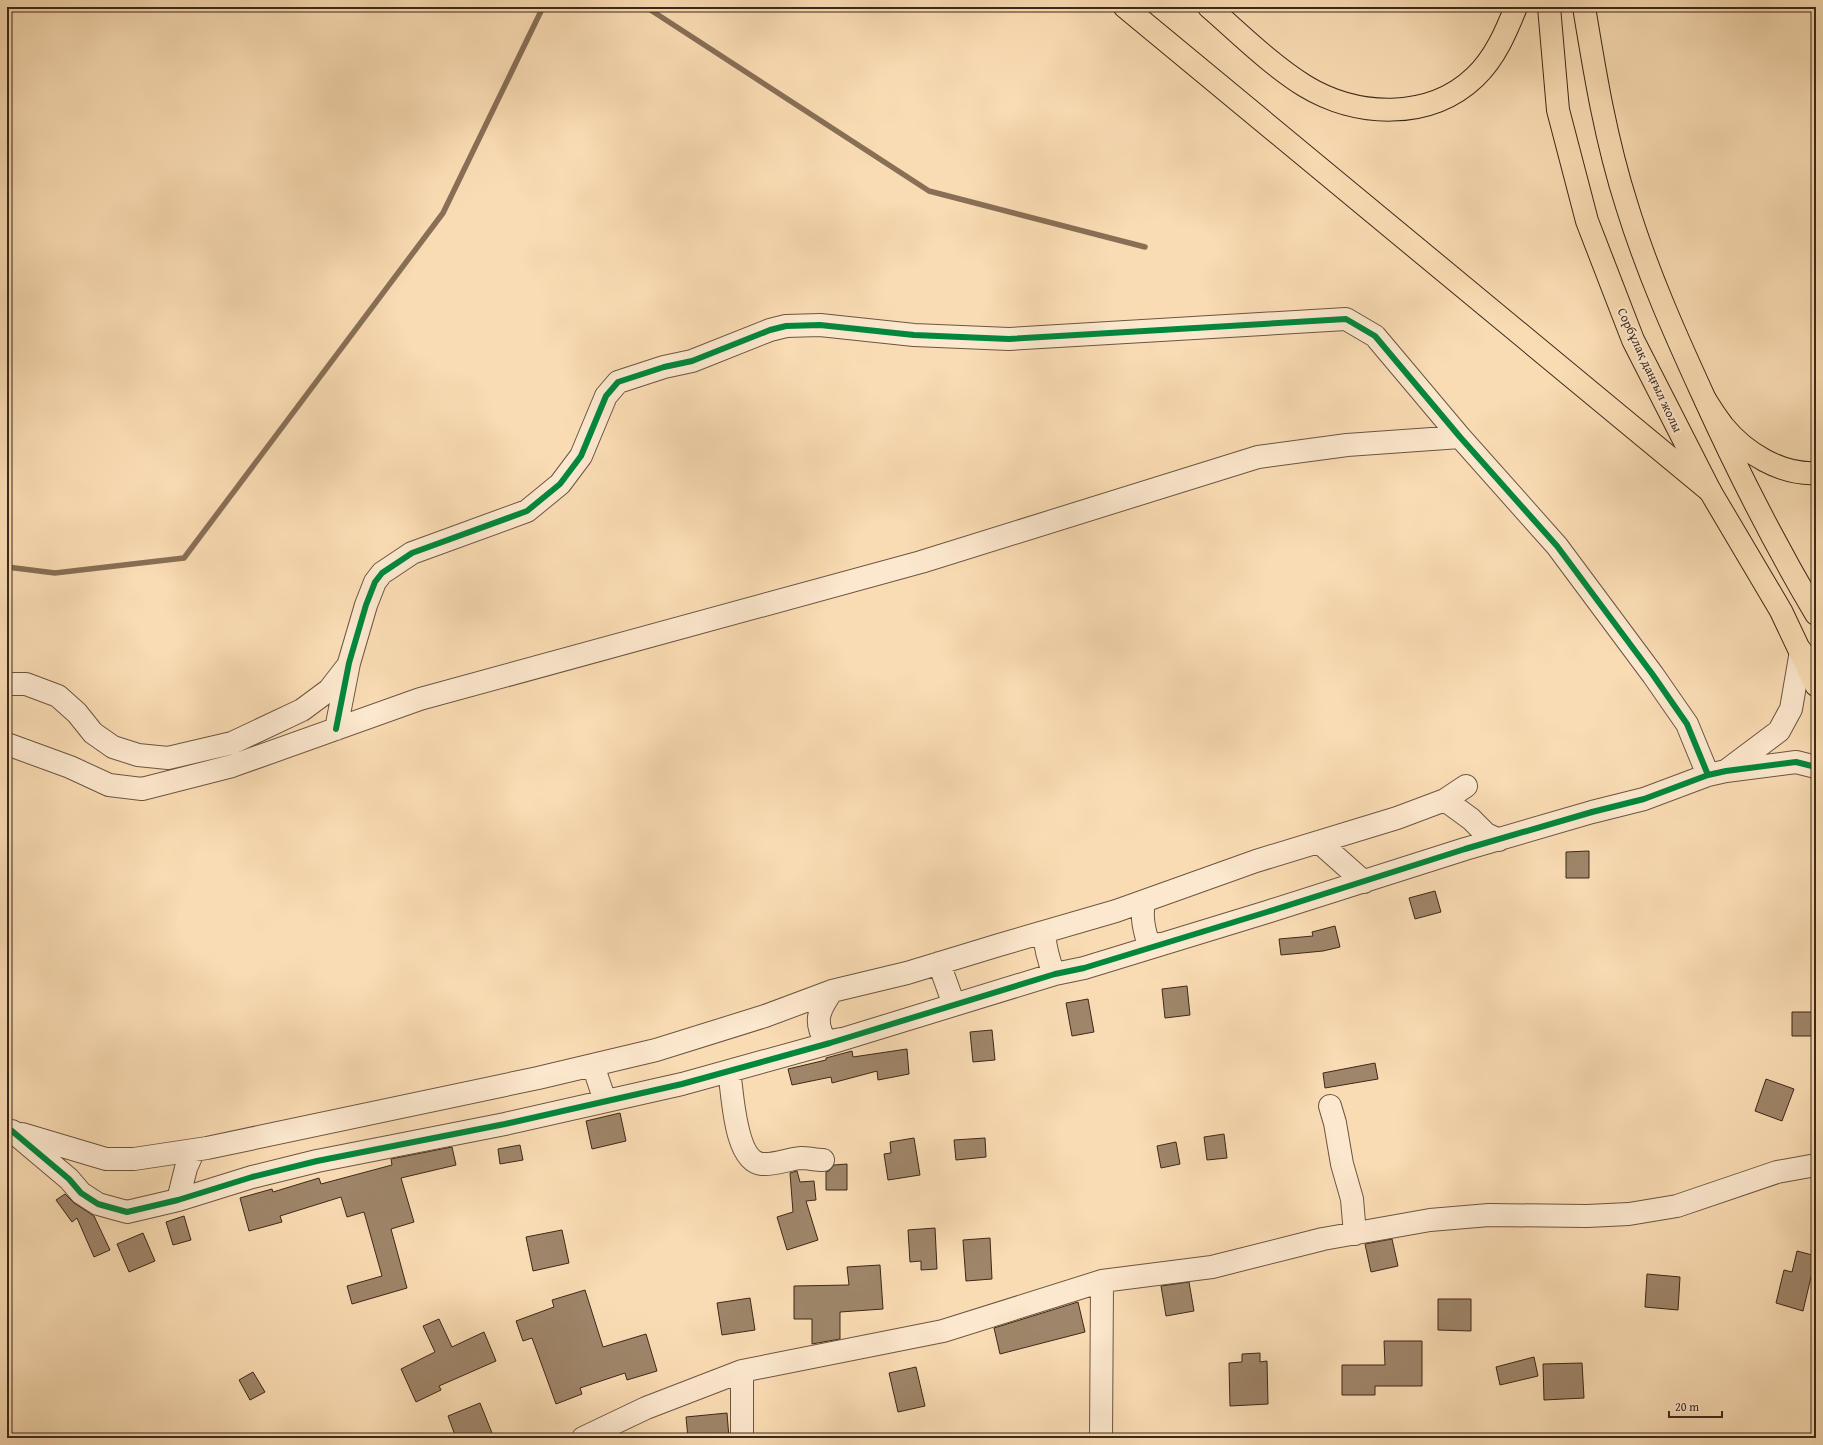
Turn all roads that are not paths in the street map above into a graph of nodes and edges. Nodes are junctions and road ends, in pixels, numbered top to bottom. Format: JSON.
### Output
{"nodes":[{"id":1,"x":1125,"y":7,"type":"edge"},
{"id":2,"x":1209,"y":7,"type":"edge"},
{"id":3,"x":1516,"y":7,"type":"edge"},
{"id":4,"x":1549,"y":7,"type":"edge"},
{"id":5,"x":1584,"y":7,"type":"edge"},
{"id":6,"x":1706,"y":401,"type":"junction"},
{"id":7,"x":1460,"y":437,"type":"junction"},
{"id":8,"x":1816,"y":473,"type":"edge"},
{"id":9,"x":1710,"y":491,"type":"junction"},
{"id":10,"x":1760,"y":512,"type":"junction"},
{"id":11,"x":1730,"y":526,"type":"junction"},
{"id":12,"x":1816,"y":614,"type":"edge"},
{"id":13,"x":1801,"y":651,"type":"junction"},
{"id":14,"x":349,"y":663,"type":"junction"},
{"id":15,"x":7,"y":684,"type":"edge"},
{"id":16,"x":1816,"y":685,"type":"edge"},
{"id":17,"x":336,"y":729,"type":"junction"},
{"id":18,"x":7,"y":744,"type":"edge"},
{"id":19,"x":1816,"y":767,"type":"edge"},
{"id":20,"x":1717,"y":773,"type":"junction"},
{"id":21,"x":1466,"y":786,"type":"dead end"},
{"id":22,"x":1445,"y":800,"type":"junction"},
{"id":23,"x":1499,"y":840,"type":"junction"},
{"id":24,"x":1318,"y":842,"type":"junction"},
{"id":25,"x":1364,"y":882,"type":"junction"},
{"id":26,"x":1144,"y":901,"type":"junction"},
{"id":27,"x":1044,"y":932,"type":"junction"},
{"id":28,"x":1160,"y":944,"type":"junction"},
{"id":29,"x":939,"y":963,"type":"junction"},
{"id":30,"x":1060,"y":973,"type":"junction"},
{"id":31,"x":832,"y":992,"type":"junction"},
{"id":32,"x":954,"y":1005,"type":"junction"},
{"id":33,"x":841,"y":1040,"type":"junction"},
{"id":34,"x":593,"y":1065,"type":"junction"},
{"id":35,"x":729,"y":1071,"type":"junction"},
{"id":36,"x":605,"y":1102,"type":"junction"},
{"id":37,"x":1330,"y":1106,"type":"dead end"},
{"id":38,"x":10,"y":1131,"type":"edge"},
{"id":39,"x":194,"y":1150,"type":"junction"},
{"id":40,"x":106,"y":1159,"type":"junction"},
{"id":41,"x":823,"y":1160,"type":"dead end"},
{"id":42,"x":1816,"y":1165,"type":"edge"},
{"id":43,"x":69,"y":1179,"type":"junction"},
{"id":44,"x":178,"y":1200,"type":"junction"},
{"id":45,"x":1354,"y":1234,"type":"junction"},
{"id":46,"x":1102,"y":1282,"type":"junction"},
{"id":47,"x":742,"y":1371,"type":"junction"},
{"id":48,"x":583,"y":1438,"type":"edge"},
{"id":49,"x":742,"y":1438,"type":"edge"},
{"id":50,"x":1101,"y":1438,"type":"edge"}],
"edges":[{"from":1,"to":9,"type":"main road"},
{"from":2,"to":3,"type":"main road"},
{"from":4,"to":9,"type":"main road","name":"Сорбұлақ даңғыл жолы"},
{"from":5,"to":6,"type":"main road"},
{"from":6,"to":8,"type":"main road"},
{"from":6,"to":10,"type":"main road"},
{"from":7,"to":14,"type":"street"},
{"from":7,"to":17,"type":"street"},
{"from":7,"to":20,"type":"street"},
{"from":9,"to":11,"type":"main road","name":"Сорбұлақ даңғыл жолы"},
{"from":10,"to":11,"type":"main road"},
{"from":10,"to":12,"type":"main road"},
{"from":11,"to":13,"type":"main road","name":"Сорбұлақ даңғыл жолы"},
{"from":13,"to":16,"type":"main road","name":"Сорбұлақ даңғыл жолы"},
{"from":13,"to":20,"type":"street"},
{"from":14,"to":15,"type":"street"},
{"from":14,"to":17,"type":"street"},
{"from":17,"to":18,"type":"street"},
{"from":19,"to":20,"type":"street"},
{"from":20,"to":23,"type":"street"},
{"from":21,"to":22,"type":"street"},
{"from":22,"to":23,"type":"street"},
{"from":22,"to":24,"type":"street"},
{"from":23,"to":25,"type":"street"},
{"from":24,"to":25,"type":"street"},
{"from":24,"to":26,"type":"street"},
{"from":25,"to":28,"type":"street"},
{"from":26,"to":27,"type":"street"},
{"from":26,"to":28,"type":"street"},
{"from":27,"to":29,"type":"street"},
{"from":27,"to":30,"type":"street"},
{"from":28,"to":30,"type":"street"},
{"from":29,"to":31,"type":"street"},
{"from":29,"to":32,"type":"street"},
{"from":30,"to":32,"type":"street"},
{"from":31,"to":33,"type":"street"},
{"from":31,"to":34,"type":"street"},
{"from":32,"to":33,"type":"street"},
{"from":33,"to":35,"type":"street"},
{"from":34,"to":36,"type":"street"},
{"from":34,"to":39,"type":"street"},
{"from":35,"to":36,"type":"street"},
{"from":35,"to":41,"type":"street"},
{"from":36,"to":44,"type":"street"},
{"from":37,"to":45,"type":"street"},
{"from":38,"to":40,"type":"street"},
{"from":38,"to":43,"type":"street"},
{"from":39,"to":40,"type":"street"},
{"from":39,"to":44,"type":"street"},
{"from":40,"to":43,"type":"street"},
{"from":42,"to":45,"type":"street"},
{"from":43,"to":44,"type":"street"},
{"from":45,"to":46,"type":"street"},
{"from":46,"to":47,"type":"street"},
{"from":46,"to":50,"type":"street"},
{"from":47,"to":48,"type":"street"},
{"from":47,"to":49,"type":"street"}]}
